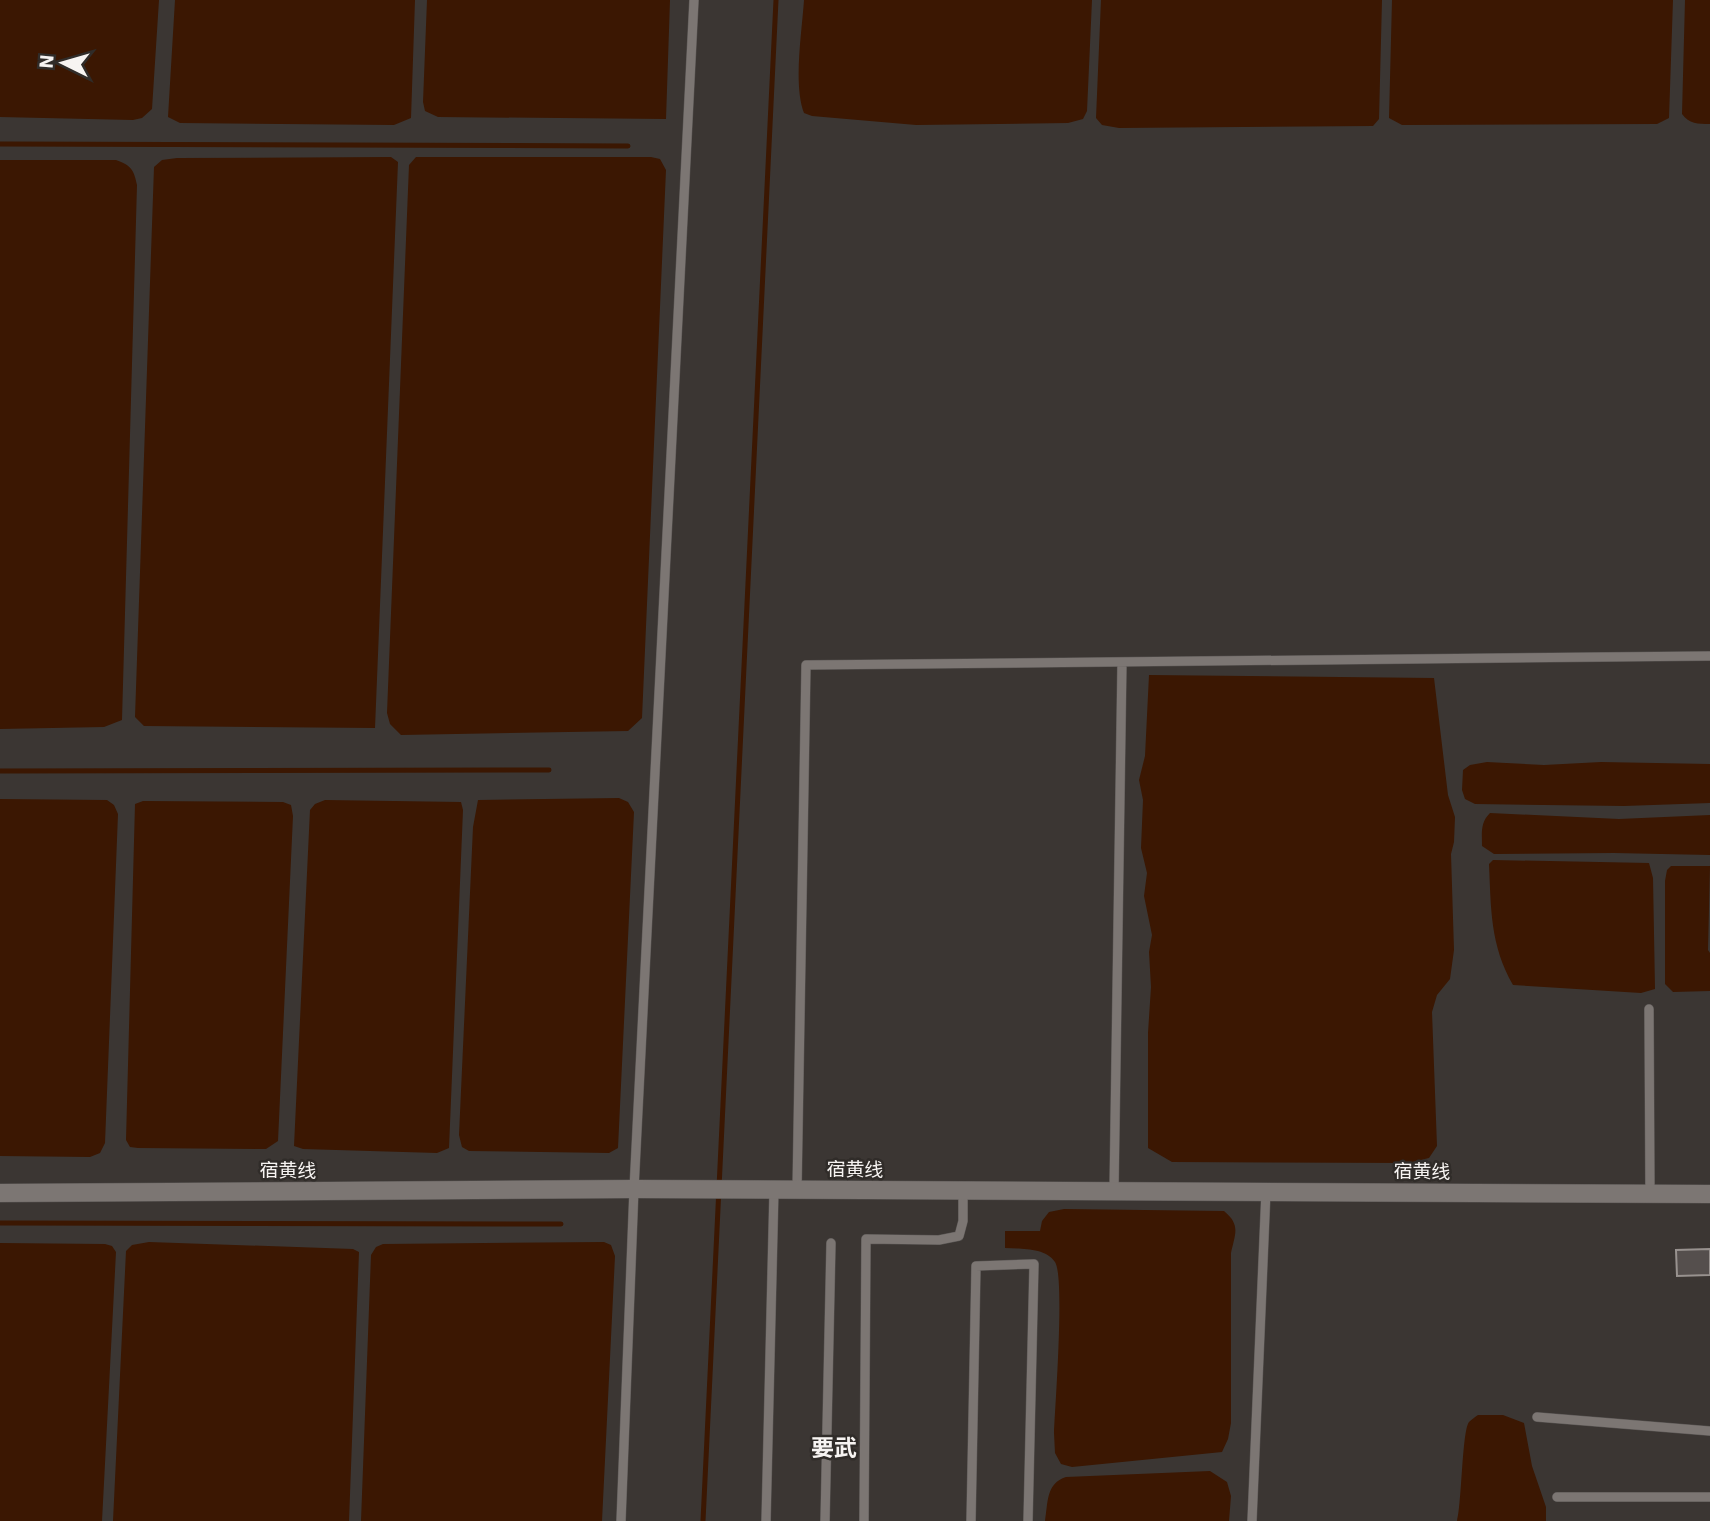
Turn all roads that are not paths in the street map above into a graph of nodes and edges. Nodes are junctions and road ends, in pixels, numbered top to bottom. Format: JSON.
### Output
{"nodes":[{"id":1,"x":694,"y":0,"type":"edge"},
{"id":2,"x":1710,"y":656,"type":"edge"},
{"id":3,"x":1122,"y":662,"type":"junction"},
{"id":4,"x":1649,"y":1009,"type":"dead end"},
{"id":5,"x":634,"y":1189,"type":"junction"},
{"id":6,"x":766,"y":1190,"type":"junction"},
{"id":7,"x":797,"y":1190,"type":"junction"},
{"id":8,"x":963,"y":1190,"type":"junction"},
{"id":9,"x":1114,"y":1191,"type":"junction"},
{"id":10,"x":1266,"y":1191,"type":"junction"},
{"id":11,"x":0,"y":1193,"type":"edge"},
{"id":12,"x":1650,"y":1193,"type":"junction"},
{"id":13,"x":1710,"y":1194,"type":"edge"},
{"id":14,"x":831,"y":1243,"type":"dead end"},
{"id":15,"x":1538,"y":1417,"type":"dead end"},
{"id":16,"x":1710,"y":1431,"type":"edge"},
{"id":17,"x":1557,"y":1497,"type":"dead end"},
{"id":18,"x":1710,"y":1497,"type":"edge"},
{"id":19,"x":621,"y":1521,"type":"edge"},
{"id":20,"x":766,"y":1521,"type":"edge"},
{"id":21,"x":825,"y":1521,"type":"edge"},
{"id":22,"x":863,"y":1521,"type":"edge"},
{"id":23,"x":971,"y":1521,"type":"edge"},
{"id":24,"x":1028,"y":1521,"type":"edge"},
{"id":25,"x":1252,"y":1521,"type":"edge"}],
"edges":[{"from":1,"to":5,"type":"lane"},
{"from":2,"to":3,"type":"lane"},
{"from":3,"to":7,"type":"lane"},
{"from":3,"to":9,"type":"lane"},
{"from":4,"to":12,"type":"lane"},
{"from":5,"to":6,"type":"main road","name":"宿黄线"},
{"from":5,"to":11,"type":"main road","name":"宿黄线"},
{"from":5,"to":19,"type":"lane"},
{"from":6,"to":7,"type":"main road","name":"宿黄线"},
{"from":6,"to":20,"type":"lane"},
{"from":7,"to":8,"type":"main road","name":"宿黄线"},
{"from":8,"to":9,"type":"main road","name":"宿黄线"},
{"from":8,"to":22,"type":"lane"},
{"from":9,"to":10,"type":"main road","name":"宿黄线"},
{"from":10,"to":12,"type":"main road","name":"宿黄线"},
{"from":10,"to":25,"type":"lane"},
{"from":12,"to":13,"type":"main road","name":"宿黄线"},
{"from":14,"to":21,"type":"lane"},
{"from":15,"to":16,"type":"lane"},
{"from":17,"to":18,"type":"lane"},
{"from":23,"to":24,"type":"lane"}]}
